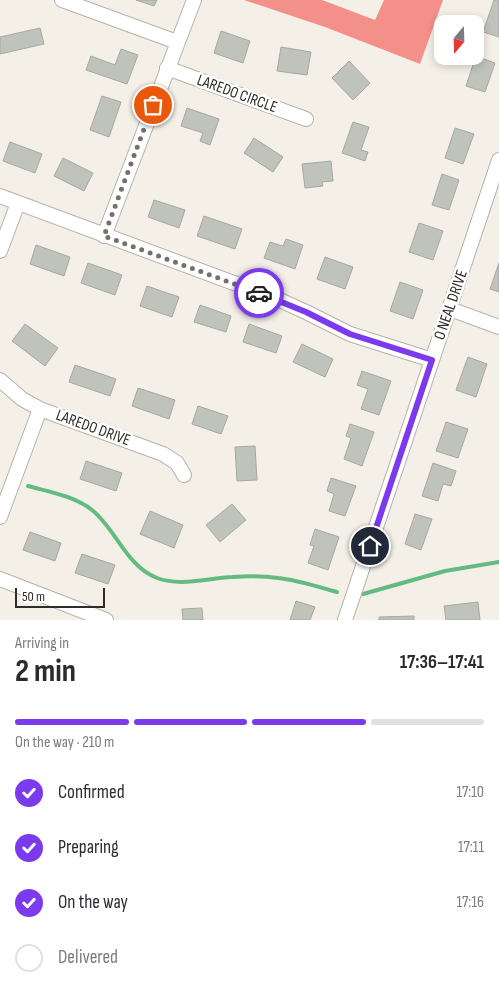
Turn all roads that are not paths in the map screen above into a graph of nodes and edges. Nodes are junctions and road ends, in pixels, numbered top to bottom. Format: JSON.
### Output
{"nodes":[{"id":1,"x":62,"y":0,"type":"edge"},
{"id":2,"x":194,"y":0,"type":"edge"},
{"id":3,"x":177,"y":42,"type":"junction"},
{"id":4,"x":168,"y":68,"type":"junction"},
{"id":5,"x":306,"y":119,"type":"dead end"},
{"id":6,"x":499,"y":160,"type":"edge"},
{"id":7,"x":0,"y":196,"type":"edge"},
{"id":8,"x":18,"y":203,"type":"junction"},
{"id":9,"x":104,"y":236,"type":"junction"},
{"id":10,"x":0,"y":251,"type":"edge"},
{"id":11,"x":450,"y":309,"type":"junction"},
{"id":12,"x":499,"y":327,"type":"edge"},
{"id":13,"x":432,"y":360,"type":"junction"},
{"id":14,"x":0,"y":380,"type":"edge"},
{"id":15,"x":40,"y":409,"type":"junction"},
{"id":16,"x":184,"y":476,"type":"dead end"},
{"id":17,"x":0,"y":517,"type":"edge"},
{"id":18,"x":0,"y":579,"type":"edge"},
{"id":19,"x":106,"y":620,"type":"edge"},
{"id":20,"x":345,"y":620,"type":"edge"}],
"edges":[{"from":1,"to":3,"type":"street"},
{"from":2,"to":3,"type":"street"},
{"from":3,"to":4,"type":"street"},
{"from":4,"to":5,"type":"street","name":"LAREDO CIRCLE"},
{"from":4,"to":9,"type":"street"},
{"from":6,"to":11,"type":"street","name":"O NEAL DRIVE"},
{"from":7,"to":8,"type":"street"},
{"from":8,"to":9,"type":"street"},
{"from":8,"to":10,"type":"street"},
{"from":9,"to":13,"type":"street"},
{"from":11,"to":12,"type":"street"},
{"from":11,"to":13,"type":"street","name":"O NEAL DRIVE"},
{"from":13,"to":20,"type":"street","name":"O NEAL DRIVE"},
{"from":14,"to":15,"type":"street","name":"LAREDO DRIVE"},
{"from":15,"to":16,"type":"street","name":"LAREDO DRIVE"},
{"from":15,"to":17,"type":"street"},
{"from":18,"to":19,"type":"street"}]}
